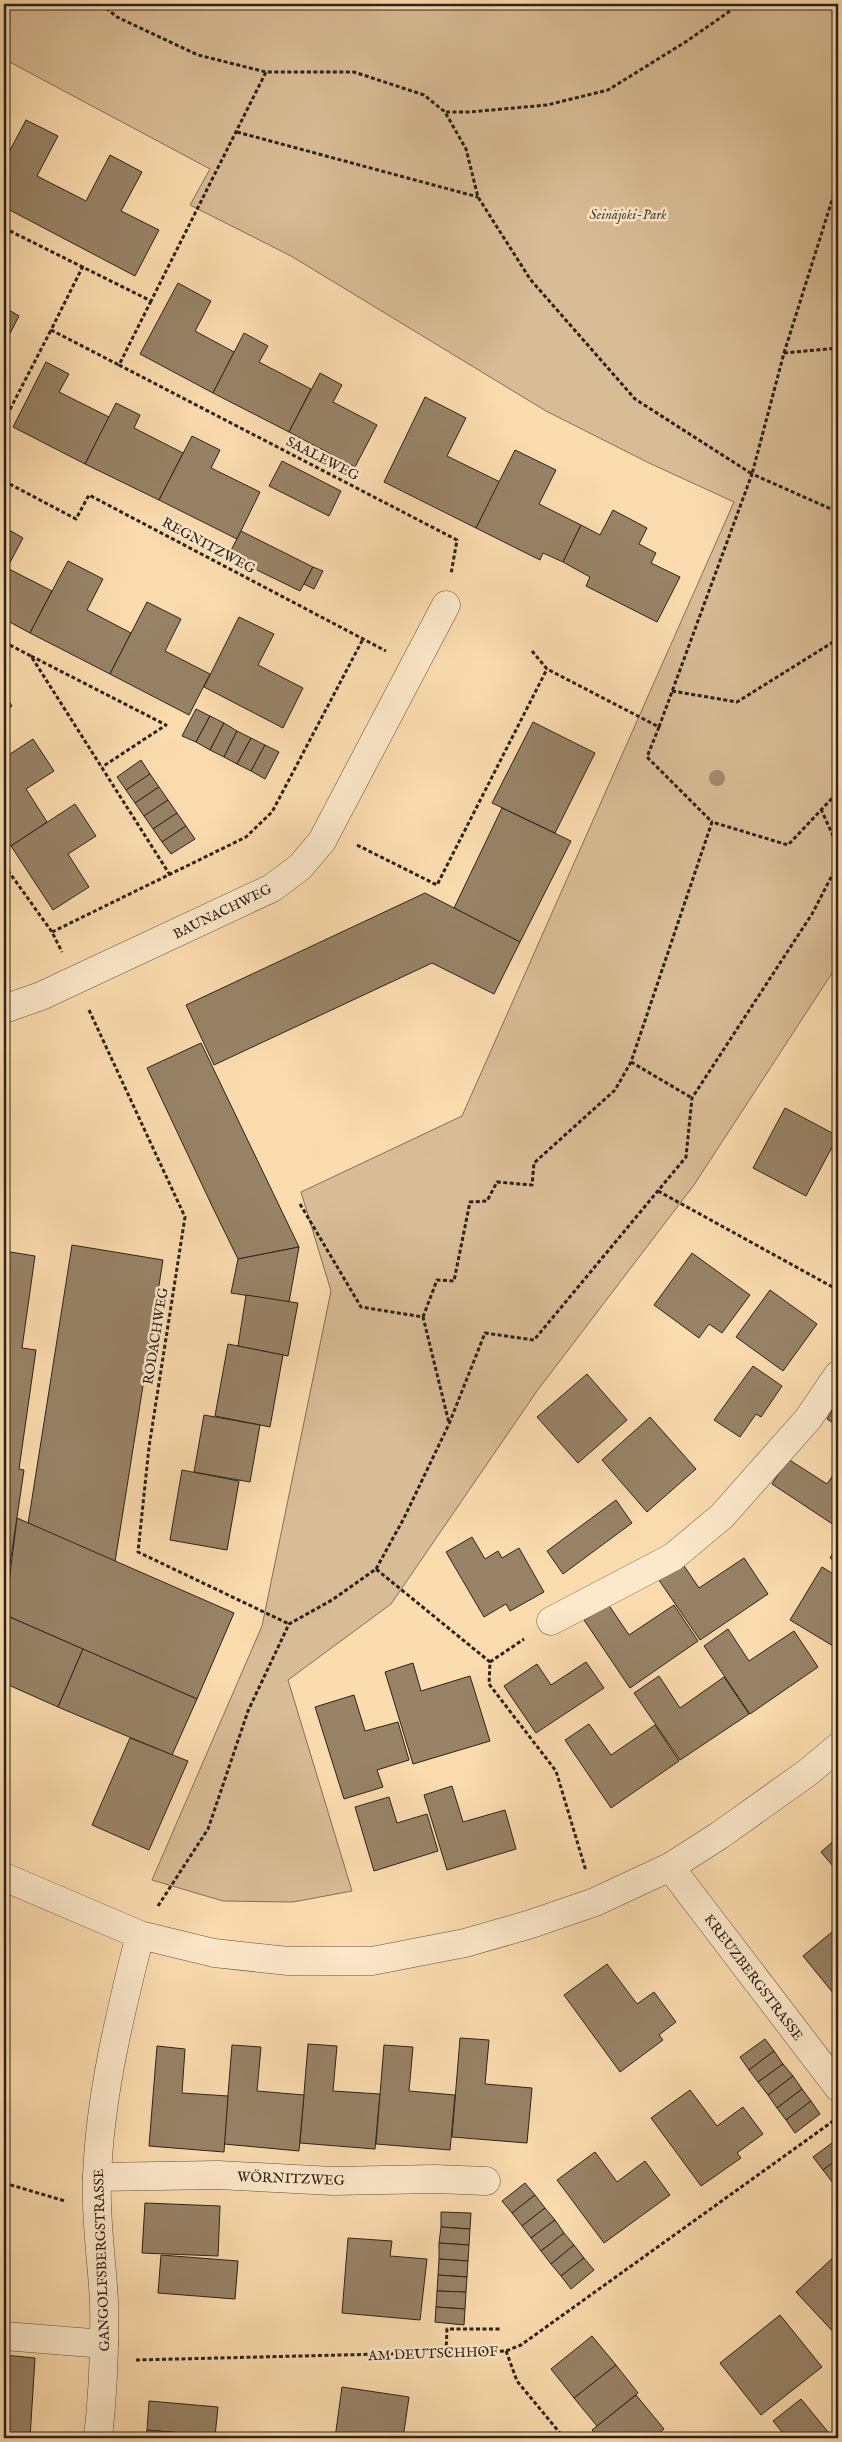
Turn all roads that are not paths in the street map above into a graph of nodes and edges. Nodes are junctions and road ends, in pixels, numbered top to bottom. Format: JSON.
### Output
{"nodes":[{"id":1,"x":446,"y":605,"type":"road end"},
{"id":2,"x":4,"y":1009,"type":"edge"},
{"id":3,"x":838,"y":1375,"type":"edge"},
{"id":4,"x":551,"y":1621,"type":"road end"},
{"id":5,"x":838,"y":1747,"type":"edge"},
{"id":6,"x":670,"y":1867,"type":"junction"},
{"id":7,"x":4,"y":1877,"type":"edge"},
{"id":8,"x":140,"y":1935,"type":"junction"},
{"id":9,"x":838,"y":2087,"type":"edge"},
{"id":10,"x":97,"y":2177,"type":"junction"},
{"id":11,"x":486,"y":2181,"type":"dead end"},
{"id":12,"x":4,"y":2336,"type":"edge"},
{"id":13,"x":104,"y":2352,"type":"junction"},
{"id":14,"x":98,"y":2438,"type":"edge"}],
"edges":[{"from":1,"to":2,"type":"street","name":"BAUNACHWEG"},
{"from":3,"to":4,"type":"street"},
{"from":5,"to":6,"type":"street"},
{"from":6,"to":8,"type":"street"},
{"from":6,"to":9,"type":"street","name":"KREUZBERGSTRASSE"},
{"from":7,"to":8,"type":"street"},
{"from":8,"to":10,"type":"street","name":"GANGOLFSBERGSTRASSE"},
{"from":10,"to":11,"type":"street","name":"WÖRNITZWEG"},
{"from":10,"to":13,"type":"street","name":"GANGOLFSBERGSTRASSE"},
{"from":12,"to":13,"type":"street"},
{"from":13,"to":14,"type":"street","name":"GANGOLFSBERGSTRASSE"}]}
